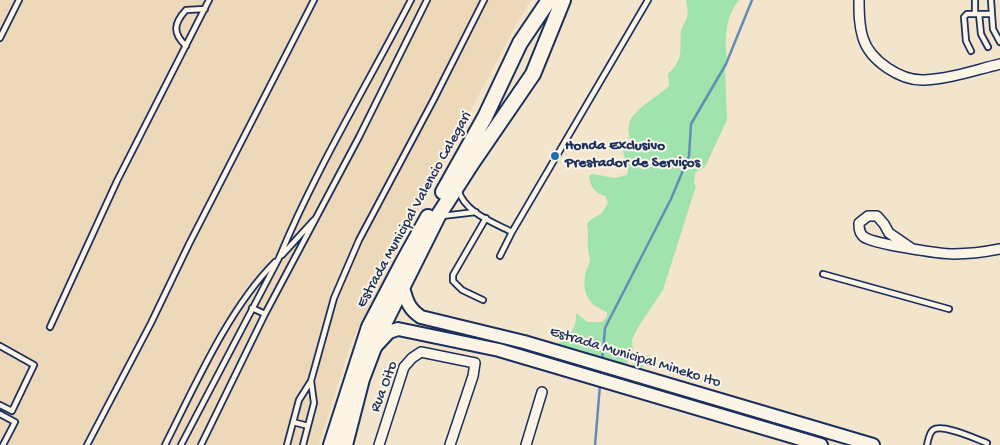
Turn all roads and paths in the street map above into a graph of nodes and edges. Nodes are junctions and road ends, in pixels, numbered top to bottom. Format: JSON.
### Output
{"nodes":[{"id":1,"x":19,"y":0,"type":"edge"},
{"id":2,"x":209,"y":0,"type":"edge"},
{"id":3,"x":314,"y":0,"type":"edge"},
{"id":4,"x":411,"y":0,"type":"edge"},
{"id":5,"x":427,"y":0,"type":"edge"},
{"id":6,"x":484,"y":0,"type":"edge"},
{"id":7,"x":548,"y":0,"type":"edge"},
{"id":8,"x":563,"y":0,"type":"edge"},
{"id":9,"x":648,"y":0,"type":"edge"},
{"id":10,"x":859,"y":0,"type":"edge"},
{"id":11,"x":975,"y":0,"type":"edge"},
{"id":12,"x":991,"y":0,"type":"edge"},
{"id":13,"x":205,"y":8,"type":"junction"},
{"id":14,"x":977,"y":14,"type":"junction"},
{"id":15,"x":991,"y":14,"type":"junction"},
{"id":16,"x":0,"y":38,"type":"edge"},
{"id":17,"x":1000,"y":42,"type":"edge"},
{"id":18,"x":186,"y":46,"type":"junction"},
{"id":19,"x":988,"y":47,"type":"dead end"},
{"id":20,"x":971,"y":51,"type":"dead end"},
{"id":21,"x":510,"y":62,"type":"junction"},
{"id":22,"x":1000,"y":64,"type":"edge"},
{"id":23,"x":533,"y":74,"type":"junction"},
{"id":24,"x":457,"y":185,"type":"junction"},
{"id":25,"x":476,"y":212,"type":"junction"},
{"id":26,"x":318,"y":216,"type":"junction"},
{"id":27,"x":438,"y":216,"type":"junction"},
{"id":28,"x":486,"y":218,"type":"junction"},
{"id":29,"x":512,"y":232,"type":"junction"},
{"id":30,"x":911,"y":248,"type":"junction"},
{"id":31,"x":1000,"y":249,"type":"edge"},
{"id":32,"x":500,"y":256,"type":"dead end"},
{"id":33,"x":279,"y":258,"type":"junction"},
{"id":34,"x":823,"y":274,"type":"dead end"},
{"id":35,"x":403,"y":288,"type":"junction"},
{"id":36,"x":483,"y":300,"type":"dead end"},
{"id":37,"x":252,"y":308,"type":"junction"},
{"id":38,"x":949,"y":309,"type":"dead end"},
{"id":39,"x":265,"y":314,"type":"junction"},
{"id":40,"x":50,"y":327,"type":"dead end"},
{"id":41,"x":0,"y":346,"type":"edge"},
{"id":42,"x":373,"y":350,"type":"junction"},
{"id":43,"x":311,"y":381,"type":"junction"},
{"id":44,"x":542,"y":392,"type":"dead end"},
{"id":45,"x":0,"y":405,"type":"edge"},
{"id":46,"x":0,"y":414,"type":"edge"},
{"id":47,"x":293,"y":422,"type":"junction"},
{"id":48,"x":308,"y":426,"type":"junction"},
{"id":49,"x":840,"y":435,"type":"junction"},
{"id":50,"x":987,"y":442,"type":"dead end"},
{"id":51,"x":3,"y":445,"type":"edge"},
{"id":52,"x":87,"y":445,"type":"edge"},
{"id":53,"x":166,"y":445,"type":"edge"},
{"id":54,"x":181,"y":445,"type":"edge"},
{"id":55,"x":201,"y":445,"type":"edge"},
{"id":56,"x":287,"y":445,"type":"edge"},
{"id":57,"x":302,"y":445,"type":"edge"},
{"id":58,"x":331,"y":445,"type":"edge"},
{"id":59,"x":345,"y":445,"type":"edge"},
{"id":60,"x":379,"y":445,"type":"edge"},
{"id":61,"x":450,"y":445,"type":"edge"},
{"id":62,"x":526,"y":445,"type":"edge"},
{"id":63,"x":821,"y":445,"type":"edge"},
{"id":64,"x":830,"y":445,"type":"edge"},
{"id":65,"x":873,"y":445,"type":"edge"},
{"id":66,"x":927,"y":445,"type":"edge"}],
"edges":[{"from":1,"to":16,"type":"lane"},
{"from":2,"to":13,"type":"lane"},
{"from":3,"to":52,"type":"lane"},
{"from":4,"to":33,"type":"lane"},
{"from":5,"to":26,"type":"lane"},
{"from":6,"to":43,"type":"lane"},
{"from":7,"to":21,"type":"main road","name":"Estrada Municipal Valencio Calegari"},
{"from":8,"to":23,"type":"main road","name":"Estrada Municipal Valencio Calegari"},
{"from":9,"to":29,"type":"lane"},
{"from":10,"to":22,"type":"street"},
{"from":11,"to":14,"type":"lane"},
{"from":12,"to":15,"type":"lane"},
{"from":13,"to":18,"type":"lane"},
{"from":13,"to":18,"type":"lane"},
{"from":14,"to":15,"type":"lane"},
{"from":14,"to":19,"type":"lane"},
{"from":14,"to":20,"type":"lane"},
{"from":15,"to":17,"type":"lane"},
{"from":18,"to":40,"type":"lane"},
{"from":21,"to":23,"type":"main road"},
{"from":21,"to":58,"type":"main road","name":"Estrada Municipal Valencio Calegari"},
{"from":23,"to":24,"type":"main road","name":"Estrada Municipal Valencio Calegari"},
{"from":24,"to":25,"type":"lane"},
{"from":24,"to":27,"type":"main road","name":"Estrada Municipal Valencio Calegari"},
{"from":25,"to":27,"type":"lane"},
{"from":25,"to":28,"type":"lane"},
{"from":26,"to":33,"type":"lane"},
{"from":26,"to":39,"type":"lane"},
{"from":27,"to":35,"type":"main road","name":"Estrada Municipal Valencio Calegari"},
{"from":28,"to":29,"type":"lane"},
{"from":28,"to":36,"type":"lane"},
{"from":29,"to":32,"type":"lane"},
{"from":30,"to":30,"type":"street"},
{"from":30,"to":31,"type":"street"},
{"from":33,"to":37,"type":"lane"},
{"from":33,"to":53,"type":"lane"},
{"from":34,"to":38,"type":"lane"},
{"from":35,"to":42,"type":"main road","name":"Estrada Municipal Valencio Calegari"},
{"from":35,"to":49,"type":"street","name":"Estrada Municipal Mineko Ito"},
{"from":37,"to":39,"type":"lane"},
{"from":37,"to":54,"type":"lane"},
{"from":39,"to":55,"type":"lane"},
{"from":41,"to":45,"type":"lane"},
{"from":42,"to":59,"type":"main road","name":"Estrada Municipal Valencio Calegari"},
{"from":42,"to":63,"type":"street","name":"Estrada Municipal Mineko Ito"},
{"from":43,"to":47,"type":"lane"},
{"from":43,"to":48,"type":"lane"},
{"from":44,"to":62,"type":"street"},
{"from":46,"to":51,"type":"lane"},
{"from":47,"to":48,"type":"lane"},
{"from":47,"to":56,"type":"lane"},
{"from":48,"to":57,"type":"lane"},
{"from":49,"to":64,"type":"street"},
{"from":49,"to":65,"type":"street","name":"Estrada Municipal Mineko Ito"},
{"from":50,"to":66,"type":"lane"},
{"from":60,"to":61,"type":"street","name":"Rua Oito"}]}
